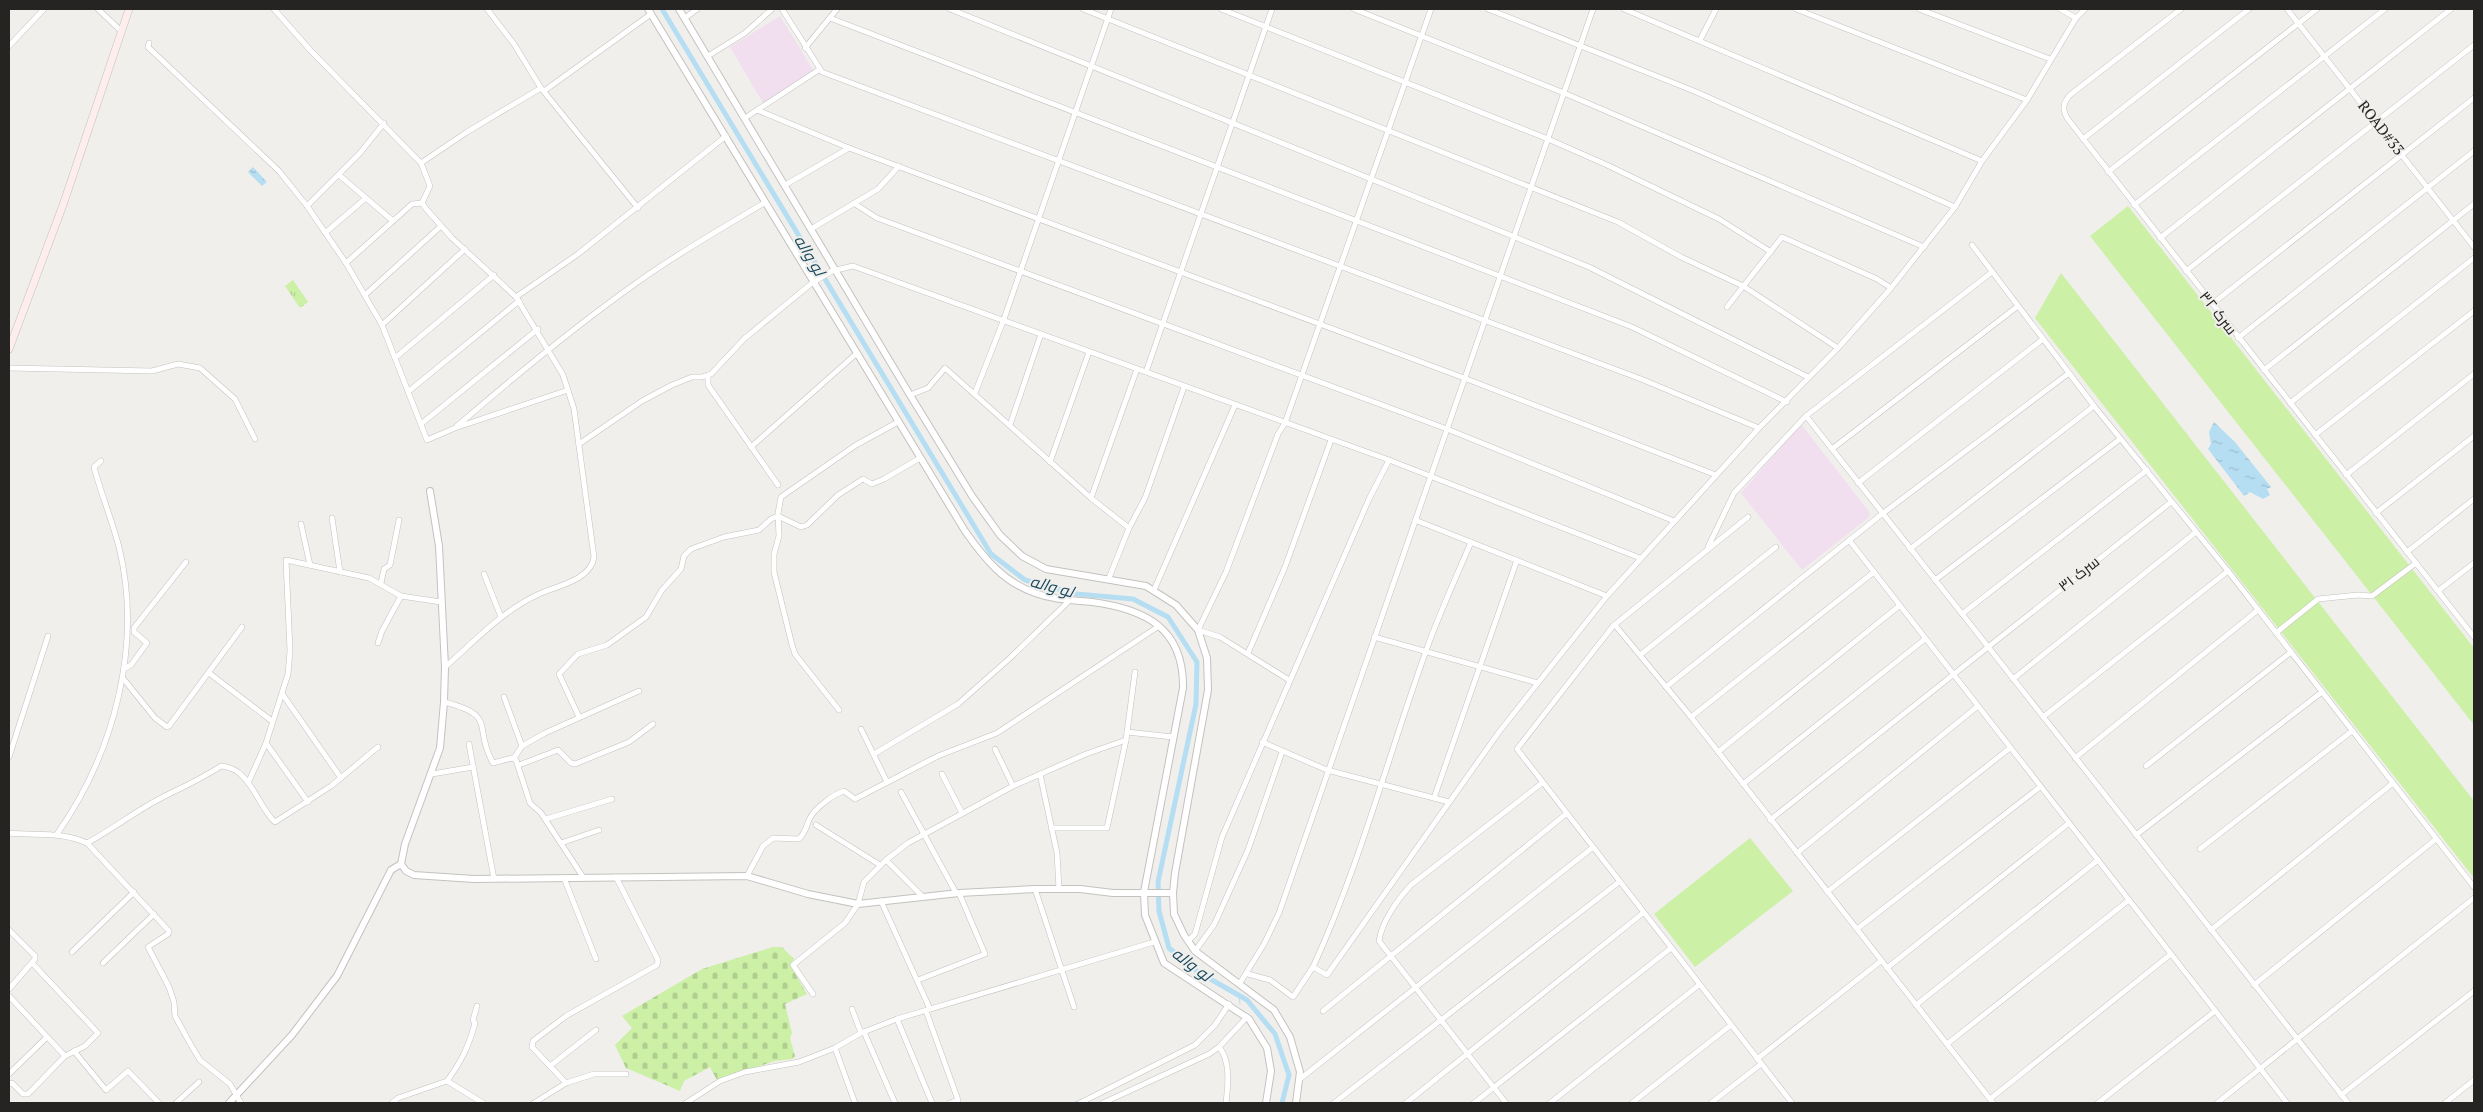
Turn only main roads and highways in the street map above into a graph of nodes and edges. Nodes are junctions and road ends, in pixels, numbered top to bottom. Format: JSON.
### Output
{"nodes":[{"id":1,"x":129,"y":9,"type":"edge"},
{"id":2,"x":9,"y":349,"type":"edge"}],
"edges":[{"from":1,"to":2,"type":"main road"}]}
